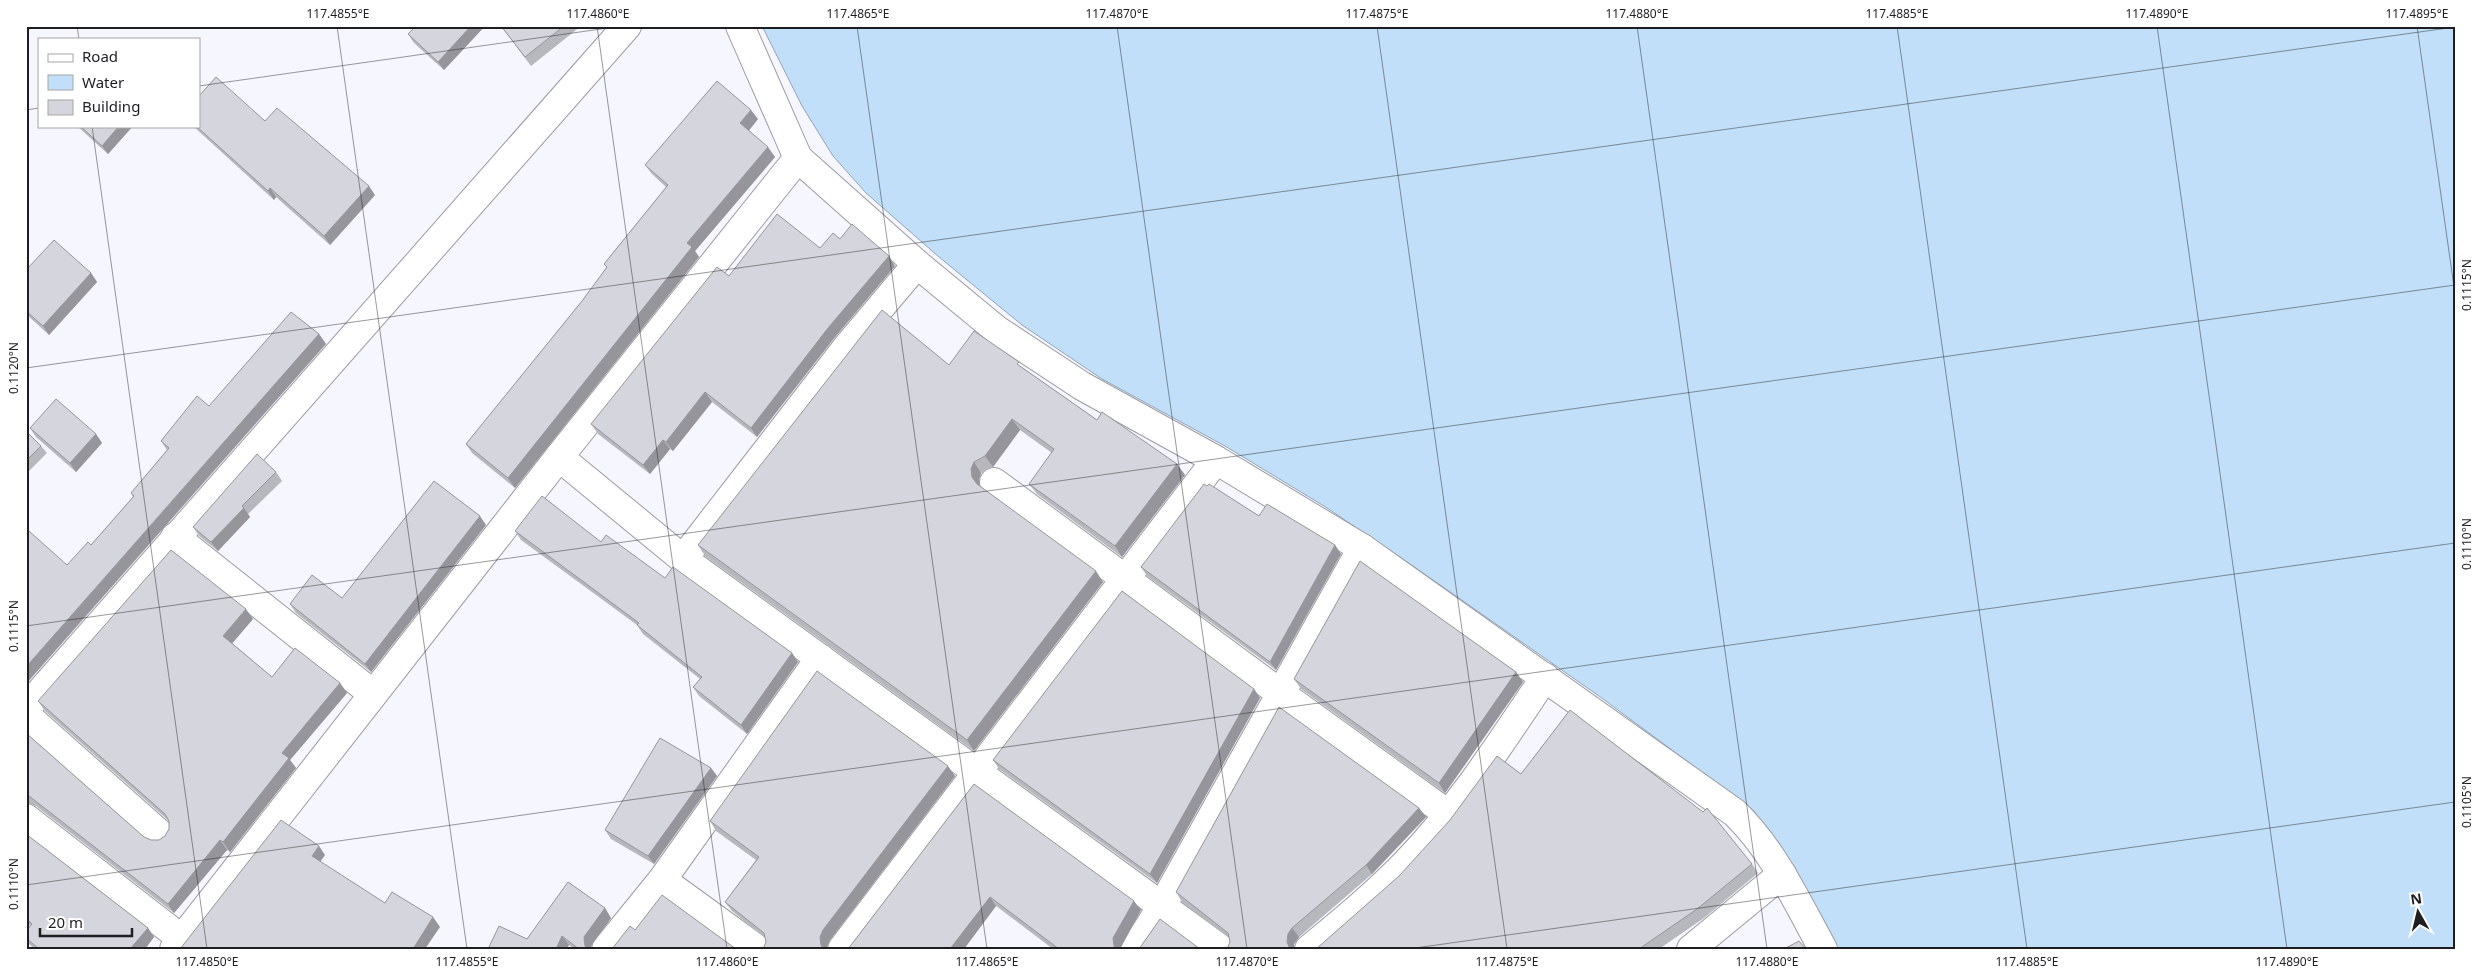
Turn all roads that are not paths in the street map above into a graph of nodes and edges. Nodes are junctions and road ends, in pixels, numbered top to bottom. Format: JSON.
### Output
{"nodes":[{"id":1,"x":628,"y":26,"type":"edge"},
{"id":2,"x":740,"y":26,"type":"edge"},
{"id":3,"x":798,"y":158,"type":"junction"},
{"id":4,"x":917,"y":264,"type":"junction"},
{"id":5,"x":559,"y":457,"type":"junction"},
{"id":6,"x":1216,"y":460,"type":"junction"},
{"id":7,"x":994,"y":482,"type":"dead end"},
{"id":8,"x":175,"y":537,"type":"junction"},
{"id":9,"x":1362,"y":548,"type":"junction"},
{"id":10,"x":683,"y":559,"type":"junction"},
{"id":11,"x":1124,"y":578,"type":"junction"},
{"id":12,"x":820,"y":658,"type":"junction"},
{"id":13,"x":1545,"y":677,"type":"junction"},
{"id":14,"x":1280,"y":693,"type":"junction"},
{"id":15,"x":372,"y":694,"type":"junction"},
{"id":16,"x":26,"y":707,"type":"edge"},
{"id":17,"x":26,"y":716,"type":"edge"},
{"id":18,"x":978,"y":772,"type":"junction"},
{"id":19,"x":1448,"y":814,"type":"junction"},
{"id":20,"x":26,"y":818,"type":"edge"},
{"id":21,"x":161,"y":835,"type":"dead end"},
{"id":22,"x":1782,"y":874,"type":"junction"},
{"id":23,"x":662,"y":880,"type":"junction"},
{"id":24,"x":1162,"y":906,"type":"junction"},
{"id":25,"x":178,"y":944,"type":"edge"},
{"id":26,"x":606,"y":949,"type":"edge"},
{"id":27,"x":757,"y":949,"type":"edge"},
{"id":28,"x":842,"y":949,"type":"edge"},
{"id":29,"x":1135,"y":949,"type":"edge"},
{"id":30,"x":1221,"y":949,"type":"edge"},
{"id":31,"x":1309,"y":949,"type":"edge"},
{"id":32,"x":1691,"y":949,"type":"edge"},
{"id":33,"x":1823,"y":949,"type":"edge"}],
"edges":[{"from":1,"to":8,"type":"street"},
{"from":2,"to":3,"type":"street"},
{"from":3,"to":4,"type":"street"},
{"from":3,"to":5,"type":"street"},
{"from":4,"to":6,"type":"street"},
{"from":4,"to":10,"type":"street"},
{"from":5,"to":10,"type":"street"},
{"from":5,"to":15,"type":"street"},
{"from":6,"to":9,"type":"street"},
{"from":6,"to":11,"type":"street"},
{"from":7,"to":11,"type":"street"},
{"from":8,"to":15,"type":"street"},
{"from":8,"to":16,"type":"street"},
{"from":9,"to":13,"type":"street"},
{"from":9,"to":14,"type":"street"},
{"from":10,"to":12,"type":"street"},
{"from":11,"to":14,"type":"street"},
{"from":11,"to":18,"type":"street"},
{"from":12,"to":18,"type":"street"},
{"from":12,"to":23,"type":"street"},
{"from":13,"to":19,"type":"street"},
{"from":13,"to":22,"type":"street"},
{"from":14,"to":19,"type":"street"},
{"from":14,"to":24,"type":"street"},
{"from":15,"to":25,"type":"street"},
{"from":16,"to":17,"type":"street"},
{"from":17,"to":21,"type":"street"},
{"from":18,"to":24,"type":"street"},
{"from":18,"to":28,"type":"street"},
{"from":19,"to":31,"type":"street"},
{"from":20,"to":25,"type":"street"},
{"from":22,"to":32,"type":"street"},
{"from":22,"to":33,"type":"street"},
{"from":23,"to":26,"type":"street"},
{"from":23,"to":27,"type":"street"},
{"from":24,"to":29,"type":"street"},
{"from":24,"to":30,"type":"street"}]}
